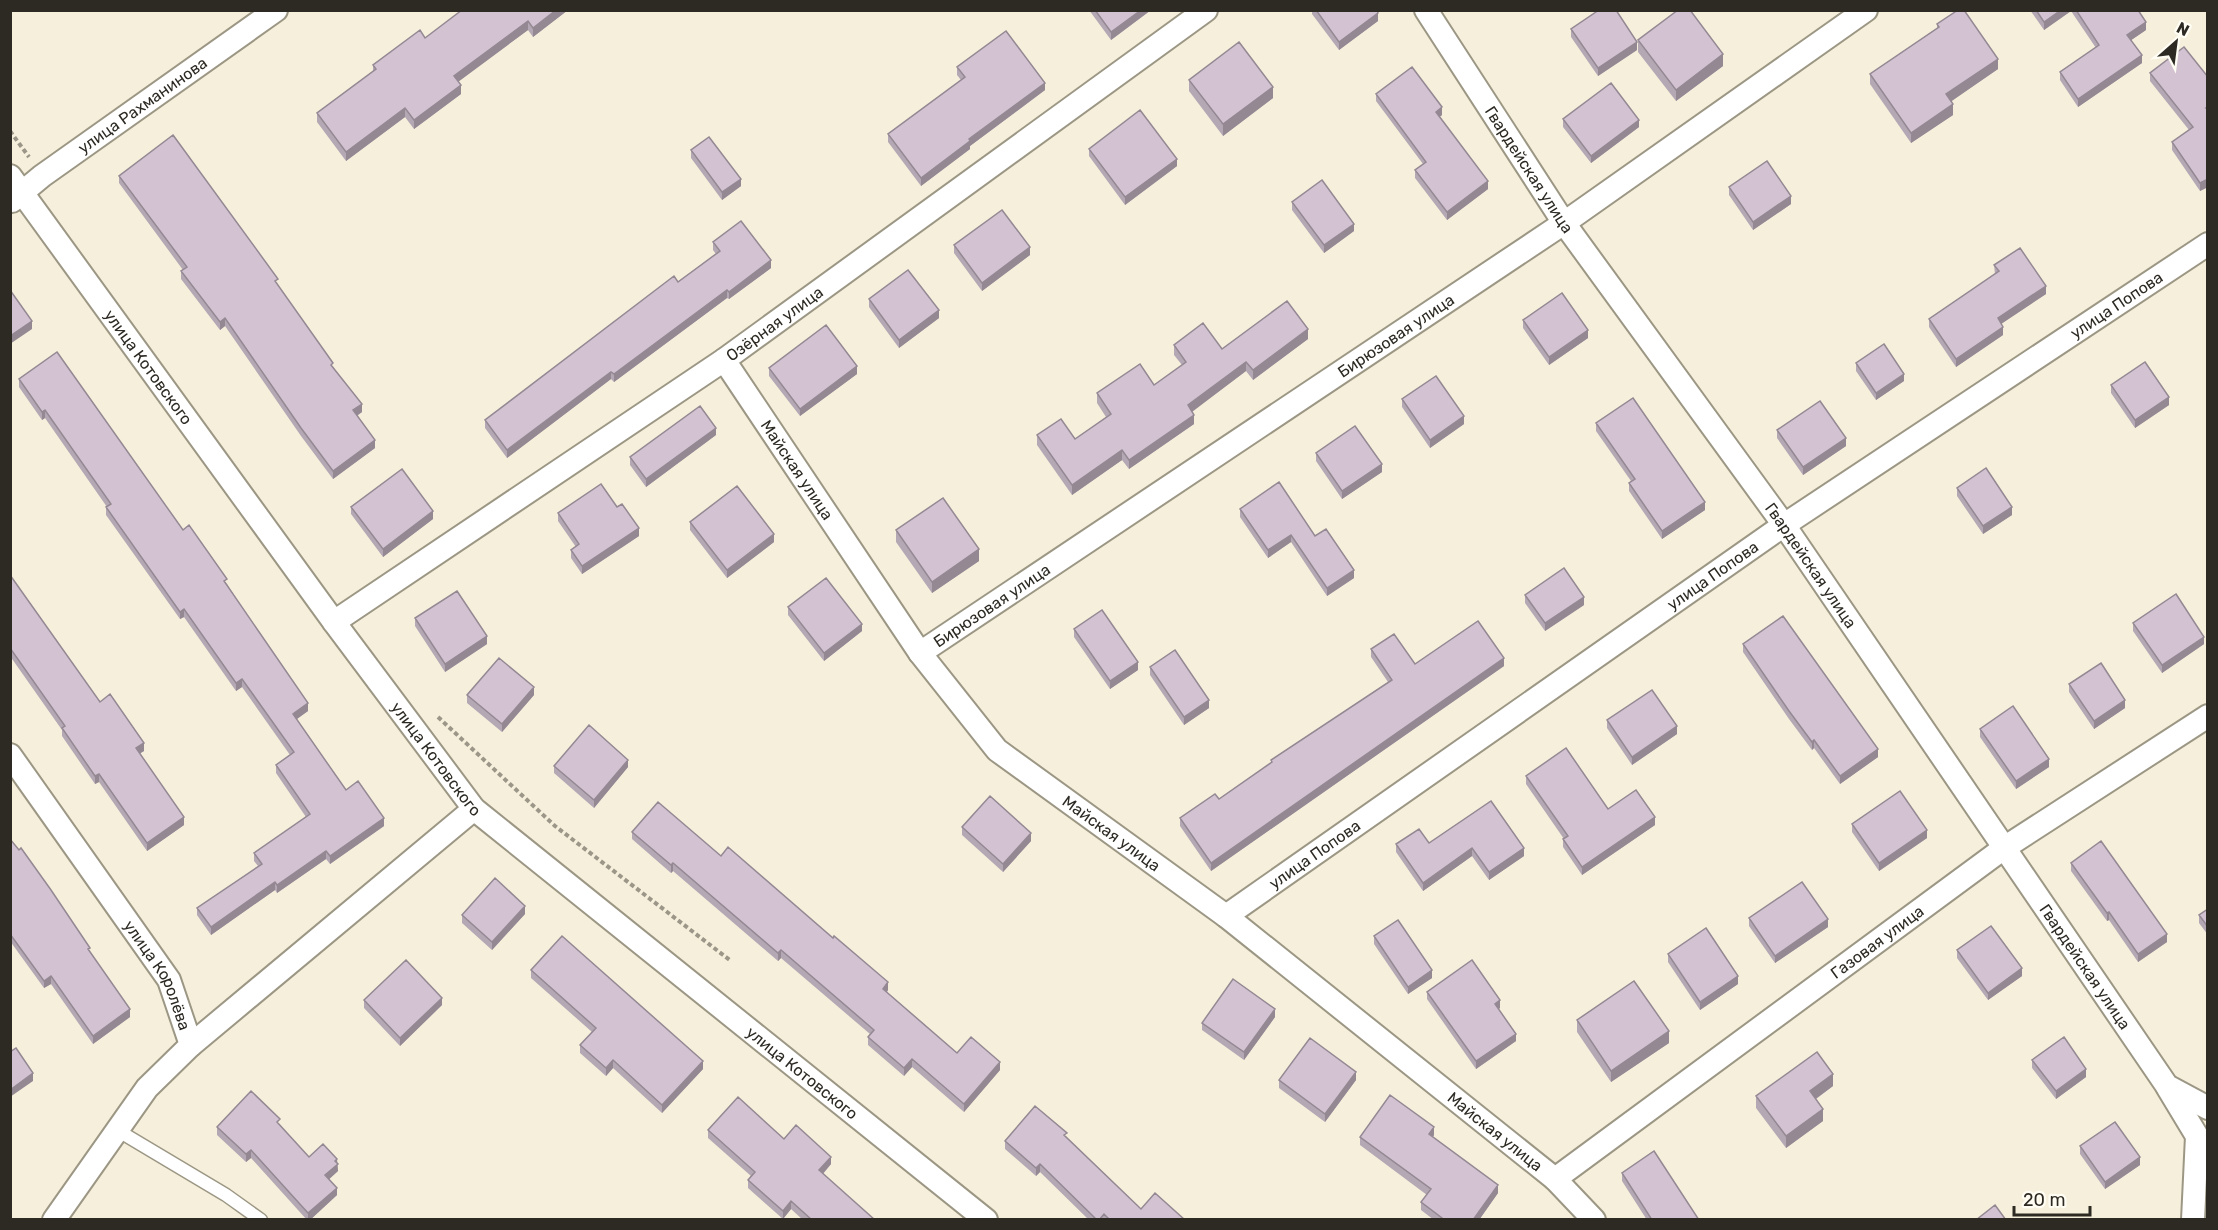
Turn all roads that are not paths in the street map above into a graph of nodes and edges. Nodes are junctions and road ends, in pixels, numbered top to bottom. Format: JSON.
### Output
{"nodes":[{"id":1,"x":276,"y":10,"type":"edge"},
{"id":2,"x":1206,"y":10,"type":"edge"},
{"id":3,"x":1426,"y":10,"type":"edge"},
{"id":4,"x":1866,"y":10,"type":"edge"},
{"id":5,"x":14,"y":190,"type":"edge"},
{"id":6,"x":1564,"y":223,"type":"junction"},
{"id":7,"x":2208,"y":244,"type":"edge"},
{"id":8,"x":724,"y":360,"type":"junction"},
{"id":9,"x":1784,"y":525,"type":"junction"},
{"id":10,"x":334,"y":622,"type":"junction"},
{"id":11,"x":920,"y":653,"type":"junction"},
{"id":12,"x":2208,"y":716,"type":"edge"},
{"id":13,"x":10,"y":755,"type":"edge"},
{"id":14,"x":474,"y":809,"type":"junction"},
{"id":15,"x":2004,"y":848,"type":"junction"},
{"id":16,"x":1226,"y":916,"type":"junction"},
{"id":17,"x":191,"y":1045,"type":"junction"},
{"id":18,"x":2167,"y":1086,"type":"junction"},
{"id":19,"x":2208,"y":1108,"type":"edge"},
{"id":20,"x":117,"y":1130,"type":"junction"},
{"id":21,"x":1555,"y":1179,"type":"junction"},
{"id":22,"x":2208,"y":1213,"type":"edge"},
{"id":23,"x":54,"y":1220,"type":"edge"},
{"id":24,"x":261,"y":1220,"type":"edge"},
{"id":25,"x":986,"y":1220,"type":"edge"},
{"id":26,"x":1594,"y":1220,"type":"edge"},
{"id":27,"x":2193,"y":1220,"type":"edge"},
{"id":28,"x":2200,"y":1220,"type":"edge"}],
"edges":[{"from":1,"to":5,"type":"street","name":"улица Рахманинова"},
{"from":2,"to":8,"type":"street","name":"Озёрная улица"},
{"from":3,"to":6,"type":"street","name":"Гвардейская улица"},
{"from":4,"to":6,"type":"street","name":"Бирюзовая улица"},
{"from":5,"to":10,"type":"street","name":"улица Котовского"},
{"from":6,"to":9,"type":"street","name":"Гвардейская улица"},
{"from":6,"to":11,"type":"street","name":"Бирюзовая улица"},
{"from":7,"to":9,"type":"street","name":"улица Попова"},
{"from":8,"to":10,"type":"street","name":"Озёрная улица"},
{"from":8,"to":11,"type":"street","name":"Майская улица"},
{"from":9,"to":15,"type":"street","name":"Гвардейская улица"},
{"from":9,"to":16,"type":"street","name":"улица Попова"},
{"from":10,"to":14,"type":"street","name":"улица Котовского"},
{"from":11,"to":16,"type":"street","name":"Майская улица"},
{"from":12,"to":15,"type":"street","name":"Газовая улица"},
{"from":13,"to":17,"type":"street","name":"улица Королёва"},
{"from":14,"to":17,"type":"street"},
{"from":14,"to":25,"type":"street","name":"улица Котовского"},
{"from":15,"to":18,"type":"street","name":"Гвардейская улица"},
{"from":15,"to":21,"type":"street","name":"Газовая улица"},
{"from":16,"to":21,"type":"street","name":"Майская улица"},
{"from":17,"to":20,"type":"street","name":"улица Королёва"},
{"from":18,"to":19,"type":"street","name":"Гвардейская улица"},
{"from":18,"to":27,"type":"street"},
{"from":20,"to":23,"type":"street","name":"улица Королёва"},
{"from":20,"to":24,"type":"lane"},
{"from":21,"to":26,"type":"street","name":"Майская улица"},
{"from":22,"to":28,"type":"street"}]}
